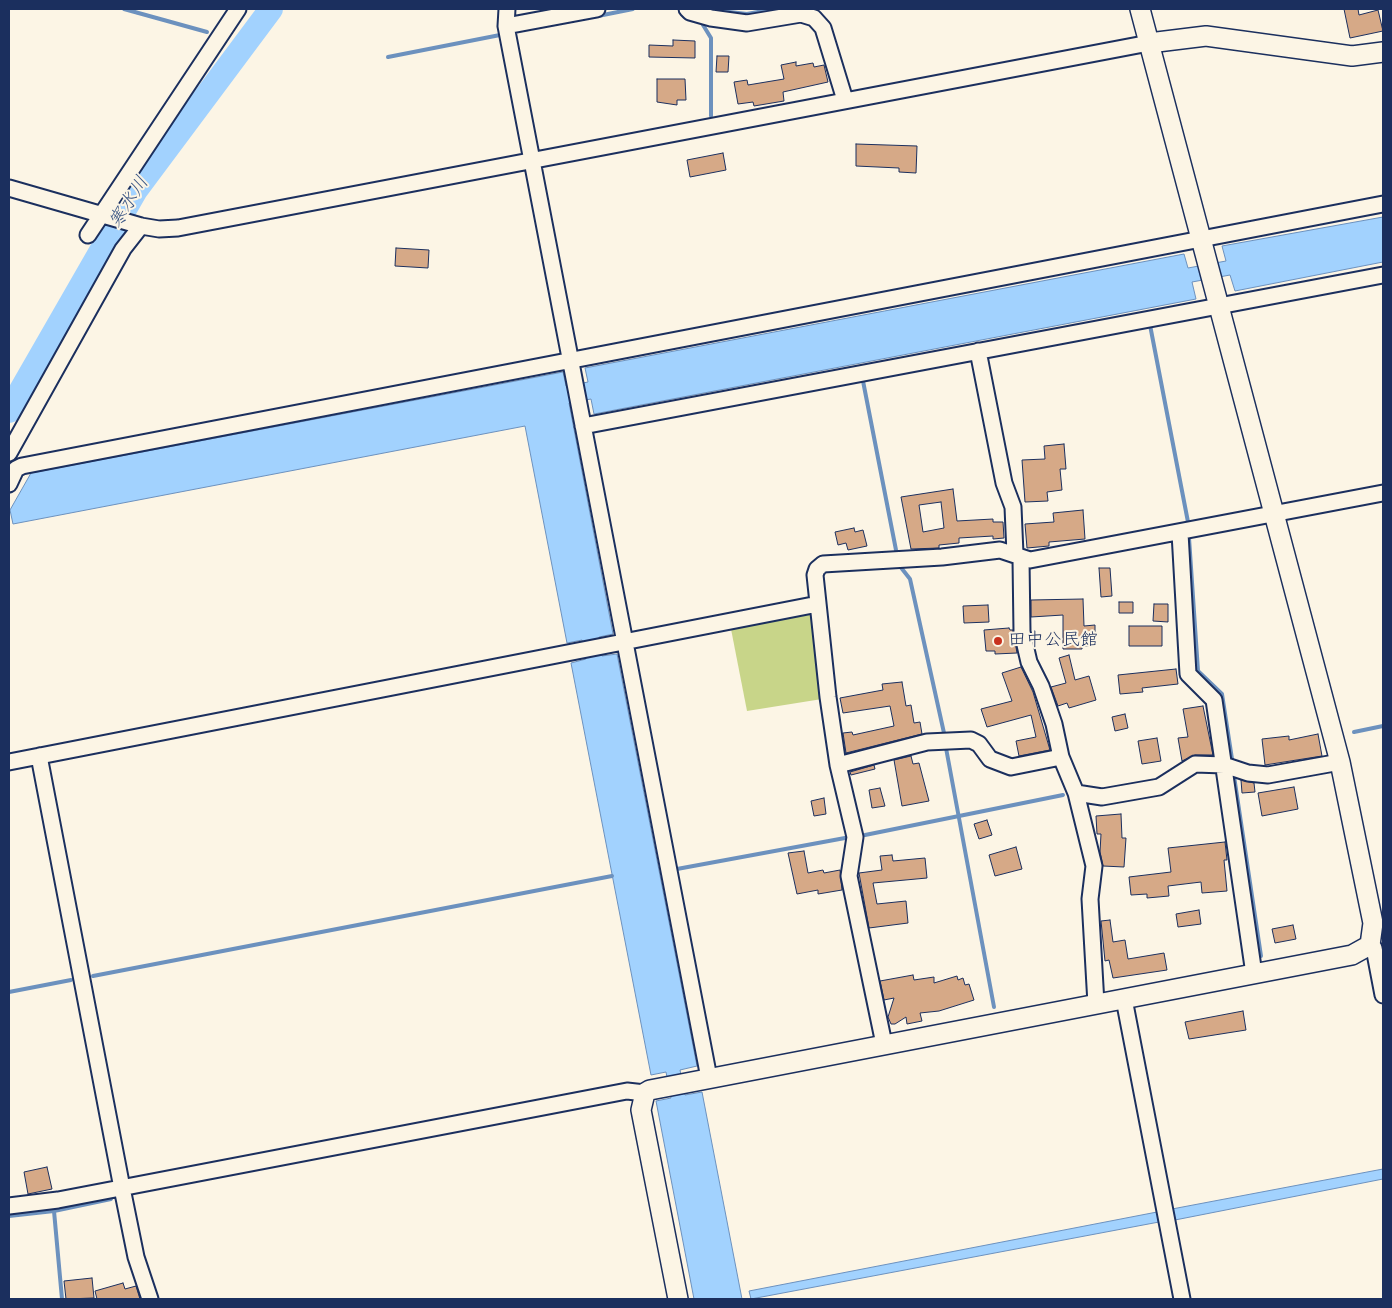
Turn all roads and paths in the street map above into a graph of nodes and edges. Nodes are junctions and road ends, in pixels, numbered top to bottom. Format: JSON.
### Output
{"nodes":[{"id":1,"x":238,"y":9,"type":"edge"},
{"id":2,"x":507,"y":9,"type":"edge"},
{"id":3,"x":597,"y":9,"type":"edge"},
{"id":4,"x":687,"y":9,"type":"edge"},
{"id":5,"x":1140,"y":9,"type":"edge"},
{"id":6,"x":787,"y":13,"type":"edge"},
{"id":7,"x":506,"y":26,"type":"junction"},
{"id":8,"x":1149,"y":43,"type":"junction"},
{"id":9,"x":1383,"y":52,"type":"edge"},
{"id":10,"x":844,"y":100,"type":"junction"},
{"id":11,"x":533,"y":160,"type":"junction"},
{"id":12,"x":9,"y":188,"type":"edge"},
{"id":13,"x":1383,"y":204,"type":"edge"},
{"id":14,"x":102,"y":214,"type":"junction"},
{"id":15,"x":138,"y":225,"type":"junction"},
{"id":16,"x":88,"y":235,"type":"dead end"},
{"id":17,"x":1202,"y":239,"type":"junction"},
{"id":18,"x":1383,"y":275,"type":"edge"},
{"id":19,"x":1220,"y":306,"type":"junction"},
{"id":20,"x":978,"y":351,"type":"junction"},
{"id":21,"x":570,"y":359,"type":"junction"},
{"id":22,"x":583,"y":426,"type":"junction"},
{"id":23,"x":9,"y":453,"type":"edge"},
{"id":24,"x":9,"y":484,"type":"edge"},
{"id":25,"x":1383,"y":493,"type":"edge"},
{"id":26,"x":1276,"y":514,"type":"junction"},
{"id":27,"x":1180,"y":533,"type":"junction"},
{"id":28,"x":1018,"y":556,"type":"junction"},
{"id":29,"x":818,"y":604,"type":"junction"},
{"id":30,"x":626,"y":642,"type":"junction"},
{"id":31,"x":39,"y":756,"type":"junction"},
{"id":32,"x":1061,"y":757,"type":"junction"},
{"id":33,"x":9,"y":762,"type":"edge"},
{"id":34,"x":1340,"y":762,"type":"junction"},
{"id":35,"x":1224,"y":764,"type":"junction"},
{"id":36,"x":838,"y":765,"type":"junction"},
{"id":37,"x":1076,"y":793,"type":"junction"},
{"id":38,"x":1376,"y":947,"type":"edge"},
{"id":39,"x":1254,"y":974,"type":"junction"},
{"id":40,"x":1383,"y":995,"type":"edge"},
{"id":41,"x":1124,"y":999,"type":"junction"},
{"id":42,"x":1096,"y":1004,"type":"junction"},
{"id":43,"x":884,"y":1044,"type":"junction"},
{"id":44,"x":709,"y":1078,"type":"junction"},
{"id":45,"x":645,"y":1093,"type":"junction"},
{"id":46,"x":122,"y":1188,"type":"junction"},
{"id":47,"x":9,"y":1206,"type":"edge"},
{"id":48,"x":150,"y":1299,"type":"edge"},
{"id":49,"x":678,"y":1299,"type":"edge"},
{"id":50,"x":1182,"y":1299,"type":"edge"}],
"edges":[{"from":1,"to":14,"type":"street"},
{"from":2,"to":7,"type":"street"},
{"from":3,"to":7,"type":"street"},
{"from":4,"to":6,"type":"street"},
{"from":5,"to":8,"type":"street"},
{"from":6,"to":10,"type":"street"},
{"from":7,"to":11,"type":"street"},
{"from":8,"to":9,"type":"street"},
{"from":8,"to":10,"type":"street"},
{"from":8,"to":17,"type":"street"},
{"from":10,"to":11,"type":"street"},
{"from":11,"to":15,"type":"street"},
{"from":11,"to":21,"type":"street"},
{"from":12,"to":14,"type":"street"},
{"from":13,"to":17,"type":"street"},
{"from":14,"to":15,"type":"street"},
{"from":14,"to":16,"type":"street"},
{"from":15,"to":23,"type":"street"},
{"from":17,"to":19,"type":"street"},
{"from":17,"to":21,"type":"street"},
{"from":18,"to":19,"type":"street"},
{"from":19,"to":20,"type":"street"},
{"from":19,"to":26,"type":"street"},
{"from":20,"to":22,"type":"street"},
{"from":20,"to":28,"type":"street"},
{"from":21,"to":22,"type":"street"},
{"from":21,"to":24,"type":"street"},
{"from":22,"to":30,"type":"street"},
{"from":25,"to":26,"type":"street"},
{"from":26,"to":27,"type":"street"},
{"from":26,"to":34,"type":"street"},
{"from":27,"to":28,"type":"street"},
{"from":27,"to":35,"type":"street"},
{"from":28,"to":29,"type":"street"},
{"from":28,"to":32,"type":"street"},
{"from":29,"to":30,"type":"street"},
{"from":29,"to":36,"type":"street"},
{"from":30,"to":31,"type":"street"},
{"from":30,"to":44,"type":"street"},
{"from":31,"to":33,"type":"street"},
{"from":31,"to":46,"type":"street"},
{"from":32,"to":36,"type":"street"},
{"from":32,"to":37,"type":"street"},
{"from":34,"to":35,"type":"street"},
{"from":34,"to":38,"type":"street"},
{"from":35,"to":37,"type":"street"},
{"from":35,"to":39,"type":"street"},
{"from":36,"to":43,"type":"street"},
{"from":37,"to":42,"type":"street"},
{"from":38,"to":39,"type":"street"},
{"from":38,"to":40,"type":"street"},
{"from":39,"to":41,"type":"street"},
{"from":41,"to":42,"type":"street"},
{"from":41,"to":50,"type":"street"},
{"from":42,"to":43,"type":"street"},
{"from":43,"to":44,"type":"street"},
{"from":44,"to":45,"type":"street"},
{"from":45,"to":46,"type":"street"},
{"from":45,"to":49,"type":"street"},
{"from":46,"to":47,"type":"street"},
{"from":46,"to":48,"type":"street"}]}
